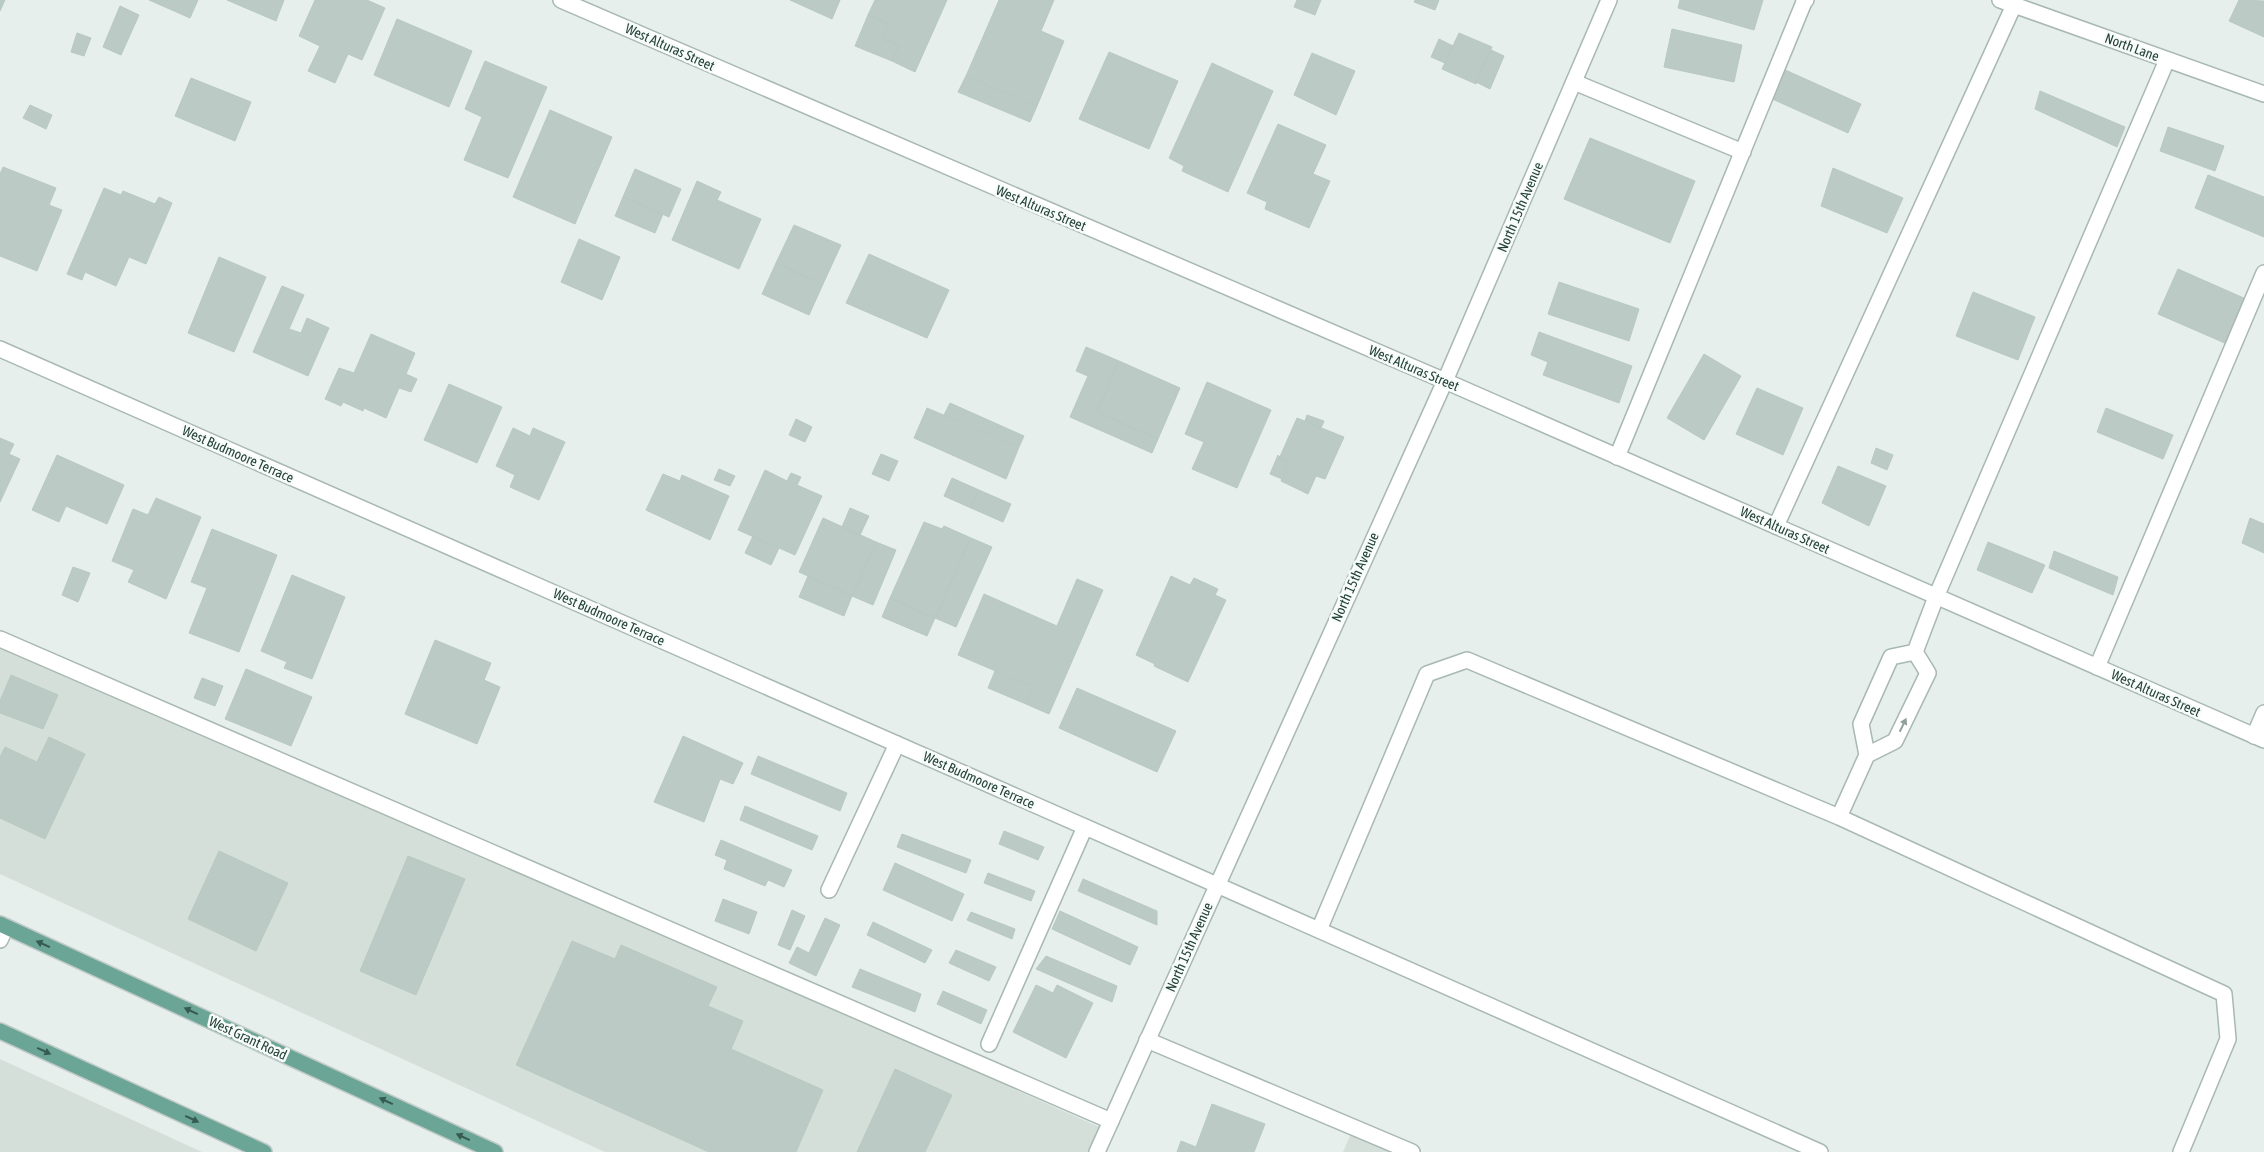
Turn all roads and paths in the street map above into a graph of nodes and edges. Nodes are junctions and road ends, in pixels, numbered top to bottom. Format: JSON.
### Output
{"nodes":[{"id":1,"x":561,"y":0,"type":"edge"},
{"id":2,"x":1609,"y":0,"type":"edge"},
{"id":3,"x":1805,"y":1,"type":"edge"},
{"id":4,"x":2007,"y":2,"type":"edge"},
{"id":5,"x":2167,"y":60,"type":"junction"},
{"id":6,"x":1574,"y":82,"type":"junction"},
{"id":7,"x":2264,"y":94,"type":"edge"},
{"id":8,"x":1743,"y":152,"type":"junction"},
{"id":9,"x":2264,"y":273,"type":"edge"},
{"id":10,"x":0,"y":349,"type":"edge"},
{"id":11,"x":1445,"y":381,"type":"junction"},
{"id":12,"x":1617,"y":457,"type":"junction"},
{"id":13,"x":1776,"y":526,"type":"junction"},
{"id":14,"x":1936,"y":596,"type":"junction"},
{"id":15,"x":0,"y":640,"type":"edge"},
{"id":16,"x":1915,"y":652,"type":"junction"},
{"id":17,"x":2097,"y":667,"type":"junction"},
{"id":18,"x":2264,"y":713,"type":"edge"},
{"id":19,"x":2259,"y":738,"type":"edge"},
{"id":20,"x":897,"y":744,"type":"junction"},
{"id":21,"x":1868,"y":754,"type":"junction"},
{"id":22,"x":1839,"y":817,"type":"junction"},
{"id":23,"x":1085,"y":827,"type":"junction"},
{"id":24,"x":1217,"y":885,"type":"junction"},
{"id":25,"x":828,"y":890,"type":"dead end"},
{"id":26,"x":2,"y":930,"type":"edge"},
{"id":27,"x":1319,"y":930,"type":"junction"},
{"id":28,"x":0,"y":1031,"type":"edge"},
{"id":29,"x":1147,"y":1040,"type":"junction"},
{"id":30,"x":989,"y":1044,"type":"dead end"},
{"id":31,"x":1111,"y":1121,"type":"junction"},
{"id":32,"x":264,"y":1152,"type":"edge"},
{"id":33,"x":495,"y":1152,"type":"edge"},
{"id":34,"x":1097,"y":1152,"type":"edge"},
{"id":35,"x":1412,"y":1152,"type":"edge"},
{"id":36,"x":1820,"y":1152,"type":"edge"},
{"id":37,"x":2181,"y":1152,"type":"edge"}],
"edges":[{"from":1,"to":11,"type":"street","name":"West Alturas Street"},
{"from":2,"to":6,"type":"street","name":"North 15th Avenue"},
{"from":3,"to":8,"type":"street"},
{"from":4,"to":5,"type":"street","name":"North Lane"},
{"from":4,"to":13,"type":"street"},
{"from":5,"to":7,"type":"street","name":"North Lane"},
{"from":5,"to":14,"type":"street"},
{"from":6,"to":8,"type":"street"},
{"from":6,"to":11,"type":"street","name":"North 15th Avenue"},
{"from":8,"to":12,"type":"street"},
{"from":9,"to":17,"type":"street"},
{"from":10,"to":20,"type":"street","name":"West Budmoore Terrace"},
{"from":11,"to":12,"type":"street","name":"West Alturas Street"},
{"from":11,"to":24,"type":"street","name":"North 15th Avenue"},
{"from":12,"to":13,"type":"street","name":"West Alturas Street"},
{"from":13,"to":14,"type":"street","name":"West Alturas Street"},
{"from":14,"to":16,"type":"street"},
{"from":14,"to":17,"type":"street","name":"West Alturas Street"},
{"from":15,"to":31,"type":"street"},
{"from":16,"to":21,"type":"street"},
{"from":21,"to":16,"type":"street","one_way":true},
{"from":17,"to":19,"type":"street","name":"West Alturas Street"},
{"from":18,"to":19,"type":"street"},
{"from":20,"to":23,"type":"street","name":"West Budmoore Terrace"},
{"from":20,"to":25,"type":"street"},
{"from":21,"to":22,"type":"street"},
{"from":22,"to":27,"type":"street"},
{"from":22,"to":37,"type":"street"},
{"from":23,"to":24,"type":"street","name":"West Budmoore Terrace"},
{"from":23,"to":30,"type":"street"},
{"from":24,"to":27,"type":"street","name":"West Budmoore Terrace"},
{"from":24,"to":29,"type":"street","name":"North 15th Avenue"},
{"from":33,"to":26,"type":"main road","name":"West Grant Road","one_way":true},
{"from":27,"to":36,"type":"street","name":"West Budmoore Terrace"},
{"from":28,"to":32,"type":"main road","one_way":true},
{"from":29,"to":31,"type":"street","name":"North 15th Avenue"},
{"from":29,"to":35,"type":"street"},
{"from":31,"to":34,"type":"street","name":"North 15th Avenue"}]}
